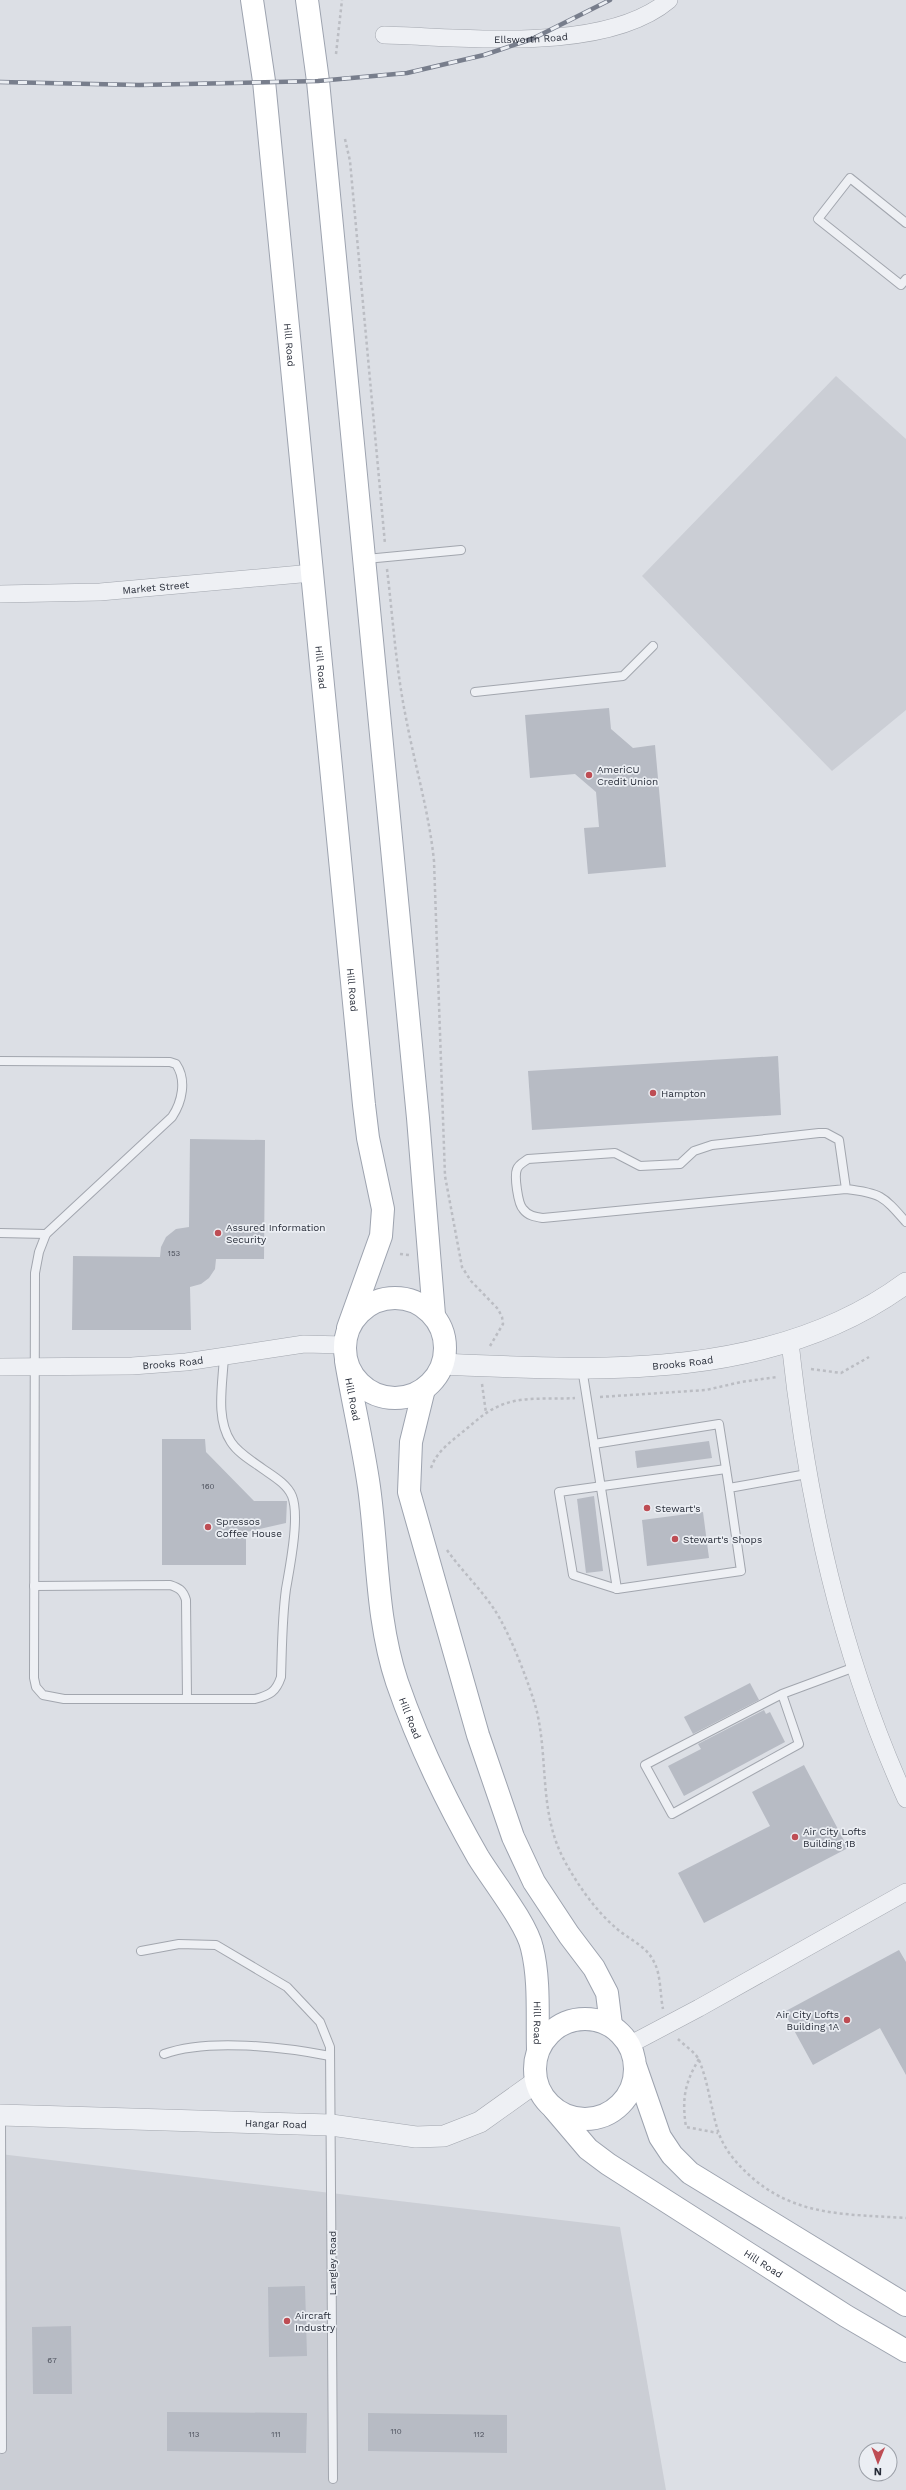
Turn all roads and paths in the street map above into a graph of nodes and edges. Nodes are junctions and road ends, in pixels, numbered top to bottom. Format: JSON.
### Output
{"nodes":[{"id":1,"x":252,"y":0,"type":"edge"},
{"id":2,"x":307,"y":0,"type":"edge"},
{"id":3,"x":342,"y":0,"type":"edge"},
{"id":4,"x":669,"y":0,"type":"edge"},
{"id":5,"x":384,"y":35,"type":"dead end"},
{"id":6,"x":335,"y":59,"type":"dead end"},
{"id":7,"x":344,"y":133,"type":"dead end"},
{"id":8,"x":906,"y":223,"type":"edge"},
{"id":9,"x":906,"y":279,"type":"edge"},
{"id":10,"x":461,"y":550,"type":"dead end"},
{"id":11,"x":386,"y":557,"type":"junction"},
{"id":12,"x":364,"y":559,"type":"junction"},
{"id":13,"x":312,"y":572,"type":"junction"},
{"id":14,"x":0,"y":594,"type":"edge"},
{"id":15,"x":653,"y":646,"type":"dead end"},
{"id":16,"x":475,"y":692,"type":"dead end"},
{"id":17,"x":0,"y":1061,"type":"edge"},
{"id":18,"x":846,"y":1189,"type":"junction"},
{"id":19,"x":906,"y":1222,"type":"edge"},
{"id":20,"x":0,"y":1233,"type":"edge"},
{"id":21,"x":46,"y":1234,"type":"junction"},
{"id":22,"x":906,"y":1283,"type":"edge"},
{"id":23,"x":434,"y":1315,"type":"junction"},
{"id":24,"x":498,"y":1333,"type":"dead end"},
{"id":25,"x":790,"y":1342,"type":"junction"},
{"id":26,"x":346,"y":1345,"type":"junction"},
{"id":27,"x":224,"y":1355,"type":"junction"},
{"id":28,"x":869,"y":1357,"type":"dead end"},
{"id":29,"x":443,"y":1364,"type":"junction"},
{"id":30,"x":0,"y":1367,"type":"edge"},
{"id":31,"x":34,"y":1367,"type":"junction"},
{"id":32,"x":582,"y":1367,"type":"junction"},
{"id":33,"x":793,"y":1373,"type":"junction"},
{"id":34,"x":481,"y":1378,"type":"dead end"},
{"id":35,"x":424,"y":1389,"type":"junction"},
{"id":36,"x":587,"y":1397,"type":"junction"},
{"id":37,"x":486,"y":1413,"type":"junction"},
{"id":38,"x":594,"y":1444,"type":"junction"},
{"id":39,"x":726,"y":1469,"type":"junction"},
{"id":40,"x":807,"y":1474,"type":"junction"},
{"id":41,"x":428,"y":1475,"type":"dead end"},
{"id":42,"x":600,"y":1487,"type":"junction"},
{"id":43,"x":729,"y":1488,"type":"junction"},
{"id":44,"x":444,"y":1544,"type":"dead end"},
{"id":45,"x":34,"y":1586,"type":"junction"},
{"id":46,"x":616,"y":1589,"type":"junction"},
{"id":47,"x":855,"y":1667,"type":"junction"},
{"id":48,"x":782,"y":1694,"type":"junction"},
{"id":49,"x":187,"y":1699,"type":"junction"},
{"id":50,"x":906,"y":1799,"type":"edge"},
{"id":51,"x":906,"y":1892,"type":"edge"},
{"id":52,"x":141,"y":1951,"type":"dead end"},
{"id":53,"x":611,"y":2025,"type":"junction"},
{"id":54,"x":666,"y":2026,"type":"junction"},
{"id":55,"x":629,"y":2045,"type":"junction"},
{"id":56,"x":538,"y":2050,"type":"junction"},
{"id":57,"x":164,"y":2054,"type":"dead end"},
{"id":58,"x":330,"y":2056,"type":"junction"},
{"id":59,"x":699,"y":2059,"type":"junction"},
{"id":60,"x":636,"y":2068,"type":"junction"},
{"id":61,"x":536,"y":2082,"type":"junction"},
{"id":62,"x":554,"y":2109,"type":"junction"},
{"id":63,"x":1,"y":2116,"type":"edge"},
{"id":64,"x":331,"y":2126,"type":"junction"},
{"id":65,"x":718,"y":2133,"type":"junction"},
{"id":66,"x":906,"y":2218,"type":"edge"},
{"id":67,"x":906,"y":2305,"type":"edge"},
{"id":68,"x":906,"y":2351,"type":"edge"},
{"id":69,"x":2,"y":2449,"type":"dead end"},
{"id":70,"x":333,"y":2478,"type":"dead end"}],
"edges":[{"from":1,"to":13,"type":"main road","name":"Hill Road"},
{"from":2,"to":12,"type":"main road"},
{"from":3,"to":6,"type":"path"},
{"from":4,"to":5,"type":"street","name":"Ellsworth Road"},
{"from":7,"to":11,"type":"path"},
{"from":8,"to":9,"type":"lane"},
{"from":10,"to":11,"type":"lane"},
{"from":11,"to":12,"type":"lane"},
{"from":11,"to":24,"type":"path"},
{"from":12,"to":23,"type":"main road"},
{"from":13,"to":14,"type":"street","name":"Market Street"},
{"from":13,"to":26,"type":"main road","name":"Hill Road"},
{"from":15,"to":16,"type":"lane"},
{"from":17,"to":21,"type":"lane"},
{"from":18,"to":18,"type":"lane"},
{"from":18,"to":19,"type":"lane"},
{"from":20,"to":21,"type":"lane"},
{"from":21,"to":31,"type":"lane"},
{"from":22,"to":25,"type":"street","name":"Brooks Road"},
{"from":23,"to":26,"type":"main road"},
{"from":23,"to":29,"type":"main road"},
{"from":25,"to":32,"type":"street","name":"Brooks Road"},
{"from":25,"to":33,"type":"street"},
{"from":26,"to":27,"type":"street","name":"Brooks Road"},
{"from":26,"to":35,"type":"main road"},
{"from":26,"to":56,"type":"main road","name":"Hill Road"},
{"from":27,"to":31,"type":"street","name":"Brooks Road"},
{"from":27,"to":49,"type":"lane"},
{"from":28,"to":33,"type":"path"},
{"from":29,"to":32,"type":"street","name":"Brooks Road"},
{"from":29,"to":35,"type":"main road"},
{"from":30,"to":31,"type":"street","name":"Brooks Road"},
{"from":31,"to":45,"type":"lane"},
{"from":32,"to":36,"type":"lane"},
{"from":33,"to":36,"type":"path"},
{"from":33,"to":40,"type":"street"},
{"from":34,"to":37,"type":"path"},
{"from":35,"to":53,"type":"main road"},
{"from":36,"to":37,"type":"path"},
{"from":36,"to":38,"type":"lane"},
{"from":37,"to":41,"type":"path"},
{"from":38,"to":39,"type":"lane"},
{"from":38,"to":42,"type":"lane"},
{"from":39,"to":42,"type":"lane"},
{"from":39,"to":43,"type":"lane"},
{"from":40,"to":43,"type":"lane"},
{"from":40,"to":47,"type":"street"},
{"from":42,"to":46,"type":"lane"},
{"from":42,"to":46,"type":"lane"},
{"from":43,"to":46,"type":"lane"},
{"from":44,"to":54,"type":"path"},
{"from":45,"to":49,"type":"lane"},
{"from":45,"to":49,"type":"lane"},
{"from":47,"to":48,"type":"lane"},
{"from":47,"to":50,"type":"street"},
{"from":48,"to":48,"type":"lane"},
{"from":51,"to":54,"type":"street"},
{"from":52,"to":58,"type":"lane","name":"Langley Road"},
{"from":53,"to":55,"type":"main road"},
{"from":53,"to":56,"type":"main road"},
{"from":54,"to":55,"type":"street"},
{"from":54,"to":59,"type":"path"},
{"from":55,"to":60,"type":"main road"},
{"from":56,"to":61,"type":"main road"},
{"from":57,"to":58,"type":"lane"},
{"from":58,"to":64,"type":"lane","name":"Langley Road"},
{"from":59,"to":65,"type":"path"},
{"from":59,"to":65,"type":"path"},
{"from":60,"to":62,"type":"main road"},
{"from":60,"to":67,"type":"main road"},
{"from":61,"to":62,"type":"main road"},
{"from":61,"to":64,"type":"street","name":"Hangar Road"},
{"from":62,"to":68,"type":"main road","name":"Hill Road"},
{"from":63,"to":64,"type":"street","name":"Hangar Road"},
{"from":63,"to":69,"type":"lane"},
{"from":64,"to":70,"type":"lane","name":"Langley Road"},
{"from":65,"to":66,"type":"path"}]}
